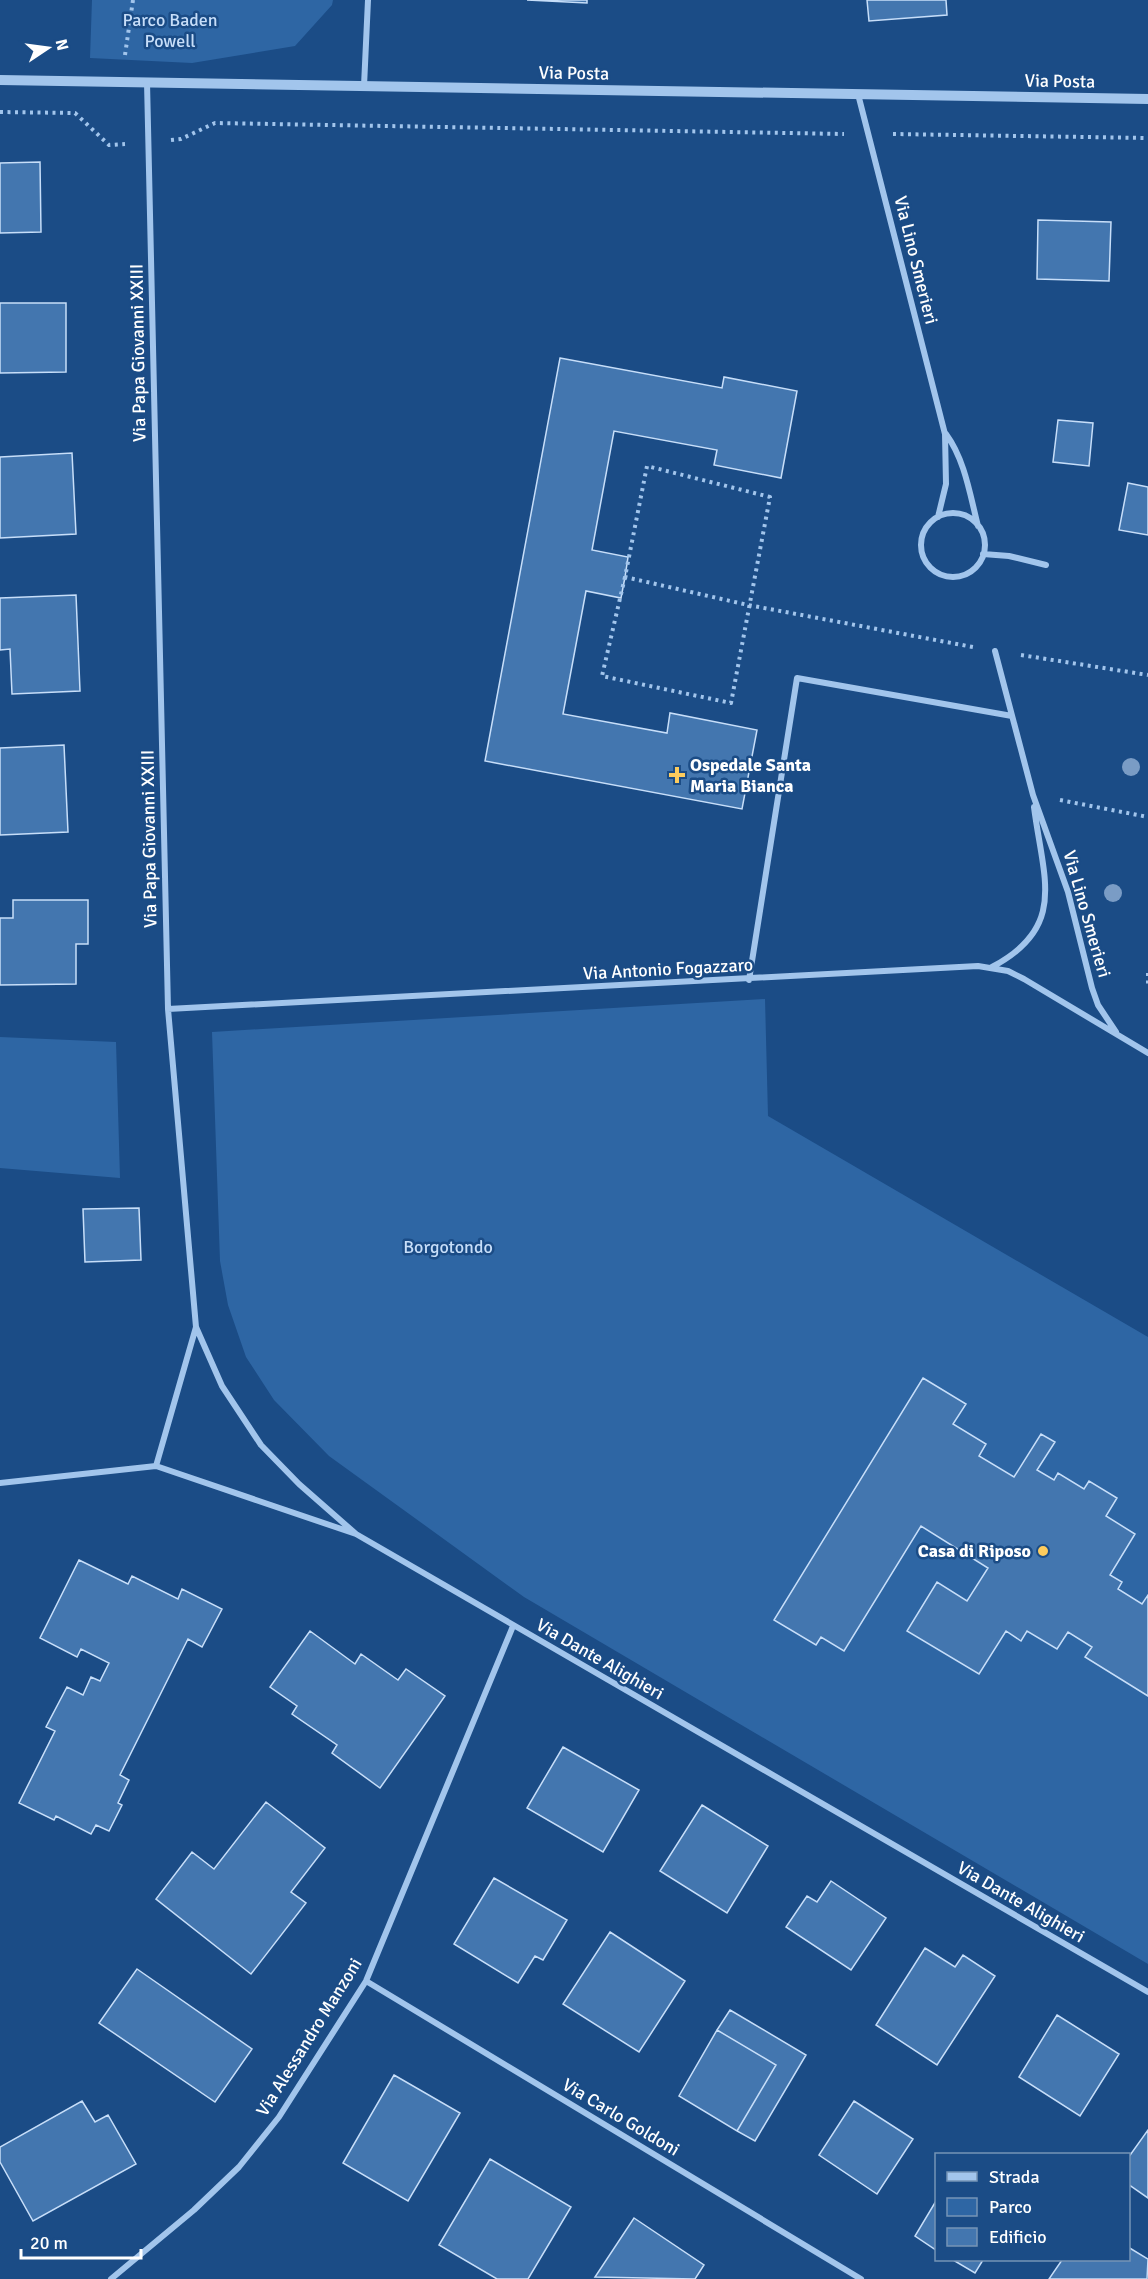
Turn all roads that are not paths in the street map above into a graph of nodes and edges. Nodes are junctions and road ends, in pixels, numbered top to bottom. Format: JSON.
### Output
{"nodes":[{"id":1,"x":368,"y":0,"type":"edge"},
{"id":2,"x":0,"y":80,"type":"edge"},
{"id":3,"x":147,"y":82,"type":"junction"},
{"id":4,"x":364,"y":86,"type":"junction"},
{"id":5,"x":858,"y":93,"type":"junction"},
{"id":6,"x":1148,"y":99,"type":"edge"},
{"id":7,"x":945,"y":434,"type":"junction"},
{"id":8,"x":938,"y":517,"type":"junction"},
{"id":9,"x":978,"y":526,"type":"junction"},
{"id":10,"x":983,"y":554,"type":"junction"},
{"id":11,"x":1046,"y":565,"type":"dead end"},
{"id":12,"x":995,"y":651,"type":"road end"},
{"id":13,"x":1012,"y":716,"type":"junction"},
{"id":14,"x":1033,"y":795,"type":"junction"},
{"id":15,"x":992,"y":967,"type":"junction"},
{"id":16,"x":749,"y":980,"type":"junction"},
{"id":17,"x":168,"y":1009,"type":"junction"},
{"id":18,"x":1120,"y":1037,"type":"junction"},
{"id":19,"x":1148,"y":1053,"type":"edge"},
{"id":20,"x":196,"y":1327,"type":"junction"},
{"id":21,"x":156,"y":1466,"type":"junction"},
{"id":22,"x":0,"y":1483,"type":"edge"},
{"id":23,"x":356,"y":1534,"type":"junction"},
{"id":24,"x":513,"y":1626,"type":"junction"},
{"id":25,"x":366,"y":1982,"type":"junction"},
{"id":26,"x":1148,"y":1992,"type":"edge"},
{"id":27,"x":111,"y":2279,"type":"edge"},
{"id":28,"x":861,"y":2279,"type":"edge"}],
"edges":[{"from":1,"to":4,"type":"street"},
{"from":2,"to":3,"type":"street","name":"Via Posta"},
{"from":3,"to":4,"type":"street","name":"Via Posta"},
{"from":3,"to":17,"type":"street","name":"Via Papa Giovanni XXIII"},
{"from":4,"to":5,"type":"street","name":"Via Posta"},
{"from":5,"to":6,"type":"street","name":"Via Posta"},
{"from":5,"to":7,"type":"street","name":"Via Lino Smerieri"},
{"from":7,"to":8,"type":"street","name":"Via Lino Smerieri"},
{"from":7,"to":9,"type":"street","name":"Via Lino Smerieri"},
{"from":8,"to":9,"type":"street"},
{"from":8,"to":10,"type":"street","name":"Via Lino Smerieri"},
{"from":9,"to":10,"type":"street","name":"Via Lino Smerieri"},
{"from":10,"to":11,"type":"street"},
{"from":12,"to":13,"type":"street","name":"Via Lino Smerieri"},
{"from":13,"to":14,"type":"street","name":"Via Lino Smerieri"},
{"from":13,"to":16,"type":"street"},
{"from":14,"to":15,"type":"street","name":"Via Lino Smerieri"},
{"from":14,"to":18,"type":"street","name":"Via Lino Smerieri"},
{"from":15,"to":16,"type":"street","name":"Via Antonio Fogazzaro"},
{"from":15,"to":18,"type":"street","name":"Via Antonio Fogazzaro"},
{"from":16,"to":17,"type":"street","name":"Via Antonio Fogazzaro"},
{"from":17,"to":20,"type":"street","name":"Via Papa Giovanni XXIII"},
{"from":18,"to":19,"type":"street","name":"Via Antonio Fogazzaro"},
{"from":20,"to":21,"type":"street"},
{"from":20,"to":23,"type":"street","name":"Via Papa Giovanni XXIII"},
{"from":21,"to":22,"type":"street","name":"Via Dante Alighieri"},
{"from":21,"to":23,"type":"street","name":"Via Dante Alighieri"},
{"from":23,"to":24,"type":"street","name":"Via Dante Alighieri"},
{"from":24,"to":25,"type":"street","name":"Via Alessandro Manzoni"},
{"from":24,"to":26,"type":"street","name":"Via Dante Alighieri"},
{"from":25,"to":27,"type":"street","name":"Via Alessandro Manzoni"},
{"from":25,"to":28,"type":"street","name":"Via Carlo Goldoni"}]}
